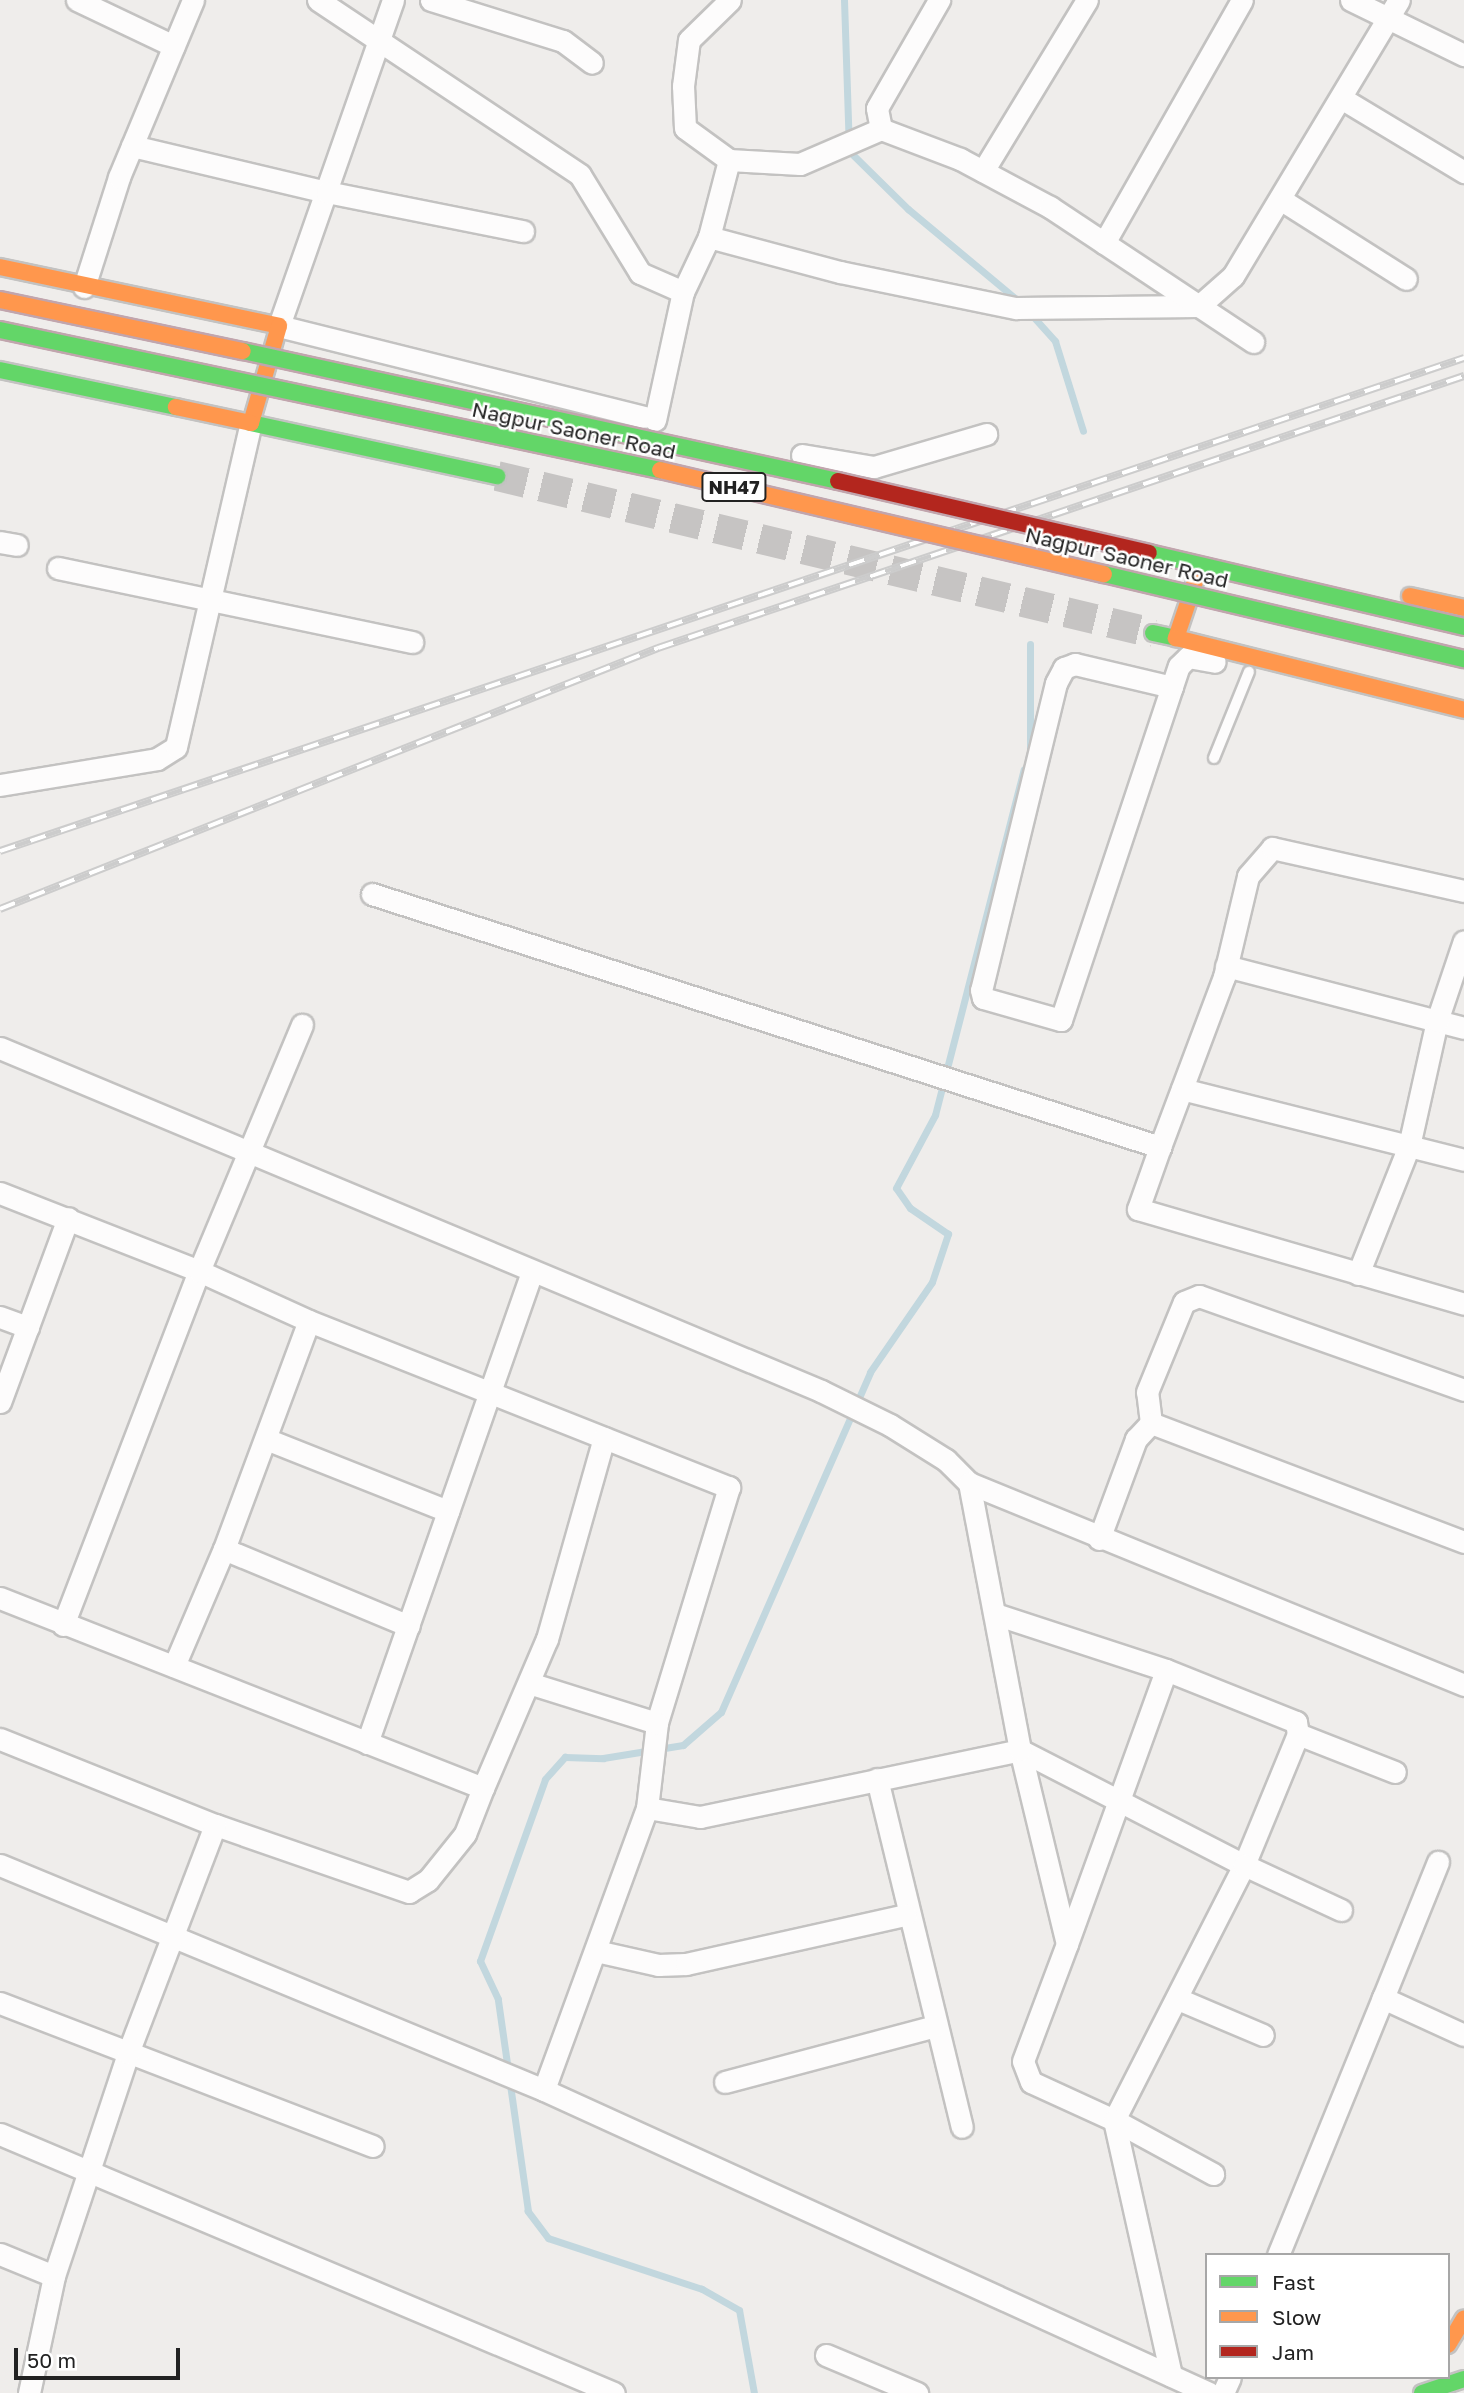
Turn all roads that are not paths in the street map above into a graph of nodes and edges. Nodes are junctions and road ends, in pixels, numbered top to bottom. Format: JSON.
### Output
{"nodes":[{"id":1,"x":77,"y":0,"type":"edge"},
{"id":2,"x":192,"y":0,"type":"edge"},
{"id":3,"x":318,"y":0,"type":"edge"},
{"id":4,"x":393,"y":0,"type":"edge"},
{"id":5,"x":431,"y":0,"type":"edge"},
{"id":6,"x":730,"y":0,"type":"edge"},
{"id":7,"x":939,"y":0,"type":"edge"},
{"id":8,"x":1087,"y":0,"type":"edge"},
{"id":9,"x":1242,"y":0,"type":"edge"},
{"id":10,"x":1351,"y":0,"type":"edge"},
{"id":11,"x":1394,"y":9,"type":"edge"},
{"id":12,"x":380,"y":38,"type":"junction"},
{"id":13,"x":174,"y":46,"type":"junction"},
{"id":14,"x":1464,"y":55,"type":"edge"},
{"id":15,"x":592,"y":63,"type":"dead end"},
{"id":16,"x":1341,"y":98,"type":"junction"},
{"id":17,"x":881,"y":129,"type":"junction"},
{"id":18,"x":132,"y":146,"type":"junction"},
{"id":19,"x":729,"y":160,"type":"junction"},
{"id":20,"x":982,"y":172,"type":"junction"},
{"id":21,"x":1464,"y":172,"type":"edge"},
{"id":22,"x":327,"y":192,"type":"junction"},
{"id":23,"x":1280,"y":199,"type":"junction"},
{"id":24,"x":523,"y":231,"type":"dead end"},
{"id":25,"x":709,"y":237,"type":"junction"},
{"id":26,"x":1104,"y":243,"type":"junction"},
{"id":27,"x":0,"y":267,"type":"edge"},
{"id":28,"x":1406,"y":279,"type":"dead end"},
{"id":29,"x":84,"y":287,"type":"junction"},
{"id":30,"x":683,"y":292,"type":"junction"},
{"id":31,"x":0,"y":300,"type":"edge"},
{"id":32,"x":1199,"y":306,"type":"junction"},
{"id":33,"x":279,"y":326,"type":"junction"},
{"id":34,"x":0,"y":330,"type":"edge"},
{"id":35,"x":1253,"y":342,"type":"dead end"},
{"id":36,"x":0,"y":369,"type":"edge"},
{"id":37,"x":655,"y":420,"type":"junction"},
{"id":38,"x":251,"y":423,"type":"junction"},
{"id":39,"x":986,"y":434,"type":"dead end"},
{"id":40,"x":497,"y":476,"type":"tunnel mouth"},
{"id":41,"x":58,"y":568,"type":"dead end"},
{"id":42,"x":208,"y":597,"type":"junction"},
{"id":43,"x":1464,"y":608,"type":"edge"},
{"id":44,"x":1464,"y":627,"type":"edge"},
{"id":45,"x":1153,"y":632,"type":"tunnel mouth"},
{"id":46,"x":1176,"y":638,"type":"junction"},
{"id":47,"x":412,"y":642,"type":"dead end"},
{"id":48,"x":1464,"y":659,"type":"edge"},
{"id":49,"x":1249,"y":672,"type":"junction"},
{"id":50,"x":1322,"y":675,"type":"junction"},
{"id":51,"x":1172,"y":687,"type":"junction"},
{"id":52,"x":1464,"y":710,"type":"edge"},
{"id":53,"x":1214,"y":758,"type":"dead end"},
{"id":54,"x":0,"y":785,"type":"edge"},
{"id":55,"x":1464,"y":891,"type":"edge"},
{"id":56,"x":372,"y":894,"type":"dead end"},
{"id":57,"x":1464,"y":941,"type":"edge"},
{"id":58,"x":1226,"y":966,"type":"junction"},
{"id":59,"x":1437,"y":1021,"type":"junction"},
{"id":60,"x":302,"y":1025,"type":"dead end"},
{"id":61,"x":1464,"y":1028,"type":"edge"},
{"id":62,"x":0,"y":1048,"type":"edge"},
{"id":63,"x":1182,"y":1088,"type":"junction"},
{"id":64,"x":1409,"y":1146,"type":"junction"},
{"id":65,"x":1160,"y":1147,"type":"junction"},
{"id":66,"x":248,"y":1152,"type":"junction"},
{"id":67,"x":1464,"y":1160,"type":"edge"},
{"id":68,"x":0,"y":1192,"type":"edge"},
{"id":69,"x":68,"y":1219,"type":"junction"},
{"id":70,"x":199,"y":1271,"type":"junction"},
{"id":71,"x":532,"y":1272,"type":"junction"},
{"id":72,"x":1358,"y":1274,"type":"junction"},
{"id":73,"x":1464,"y":1304,"type":"edge"},
{"id":74,"x":0,"y":1317,"type":"edge"},
{"id":75,"x":309,"y":1321,"type":"junction"},
{"id":76,"x":28,"y":1327,"type":"junction"},
{"id":77,"x":1464,"y":1390,"type":"edge"},
{"id":78,"x":488,"y":1391,"type":"junction"},
{"id":79,"x":0,"y":1402,"type":"edge"},
{"id":80,"x":1150,"y":1423,"type":"junction"},
{"id":81,"x":604,"y":1438,"type":"junction"},
{"id":82,"x":266,"y":1439,"type":"junction"},
{"id":83,"x":969,"y":1483,"type":"junction"},
{"id":84,"x":448,"y":1511,"type":"junction"},
{"id":85,"x":1099,"y":1539,"type":"junction"},
{"id":86,"x":1464,"y":1542,"type":"edge"},
{"id":87,"x":224,"y":1549,"type":"junction"},
{"id":88,"x":0,"y":1598,"type":"edge"},
{"id":89,"x":995,"y":1614,"type":"junction"},
{"id":90,"x":63,"y":1625,"type":"junction"},
{"id":91,"x":410,"y":1626,"type":"junction"},
{"id":92,"x":174,"y":1666,"type":"junction"},
{"id":93,"x":1166,"y":1670,"type":"junction"},
{"id":94,"x":529,"y":1683,"type":"junction"},
{"id":95,"x":1464,"y":1685,"type":"edge"},
{"id":96,"x":657,"y":1723,"type":"junction"},
{"id":97,"x":1298,"y":1734,"type":"junction"},
{"id":98,"x":0,"y":1738,"type":"edge"},
{"id":99,"x":368,"y":1743,"type":"junction"},
{"id":100,"x":1020,"y":1750,"type":"junction"},
{"id":101,"x":1395,"y":1772,"type":"dead end"},
{"id":102,"x":877,"y":1779,"type":"junction"},
{"id":103,"x":484,"y":1788,"type":"junction"},
{"id":104,"x":1122,"y":1800,"type":"junction"},
{"id":105,"x":648,"y":1808,"type":"junction"},
{"id":106,"x":215,"y":1825,"type":"junction"},
{"id":107,"x":1438,"y":1862,"type":"dead end"},
{"id":108,"x":0,"y":1865,"type":"edge"},
{"id":109,"x":1244,"y":1865,"type":"junction"},
{"id":110,"x":1341,"y":1910,"type":"dead end"},
{"id":111,"x":906,"y":1915,"type":"junction"},
{"id":112,"x":173,"y":1938,"type":"junction"},
{"id":113,"x":1068,"y":1944,"type":"junction"},
{"id":114,"x":596,"y":1951,"type":"junction"},
{"id":115,"x":1383,"y":1998,"type":"junction"},
{"id":116,"x":1178,"y":1999,"type":"junction"},
{"id":117,"x":0,"y":2003,"type":"edge"},
{"id":118,"x":935,"y":2026,"type":"junction"},
{"id":119,"x":1264,"y":2035,"type":"dead end"},
{"id":120,"x":1464,"y":2035,"type":"edge"},
{"id":121,"x":128,"y":2053,"type":"junction"},
{"id":122,"x":725,"y":2082,"type":"dead end"},
{"id":123,"x":544,"y":2090,"type":"junction"},
{"id":124,"x":1114,"y":2120,"type":"junction"},
{"id":125,"x":962,"y":2127,"type":"dead end"},
{"id":126,"x":0,"y":2134,"type":"edge"},
{"id":127,"x":372,"y":2146,"type":"dead end"},
{"id":128,"x":92,"y":2171,"type":"junction"},
{"id":129,"x":1213,"y":2174,"type":"dead end"},
{"id":130,"x":0,"y":2253,"type":"edge"},
{"id":131,"x":1279,"y":2253,"type":"edge"},
{"id":132,"x":54,"y":2276,"type":"junction"},
{"id":133,"x":1464,"y":2318,"type":"edge"},
{"id":134,"x":1450,"y":2342,"type":"edge"},
{"id":135,"x":826,"y":2355,"type":"dead end"},
{"id":136,"x":1171,"y":2376,"type":"junction"},
{"id":137,"x":1464,"y":2379,"type":"edge"},
{"id":138,"x":1426,"y":2388,"type":"edge"},
{"id":139,"x":29,"y":2393,"type":"edge"},
{"id":140,"x":614,"y":2393,"type":"edge"},
{"id":141,"x":917,"y":2393,"type":"edge"},
{"id":142,"x":1209,"y":2393,"type":"edge"}],
"edges":[{"from":1,"to":13,"type":"street"},
{"from":2,"to":13,"type":"street"},
{"from":3,"to":12,"type":"street"},
{"from":4,"to":12,"type":"street"},
{"from":5,"to":15,"type":"street"},
{"from":6,"to":19,"type":"street"},
{"from":7,"to":17,"type":"street"},
{"from":8,"to":20,"type":"street"},
{"from":9,"to":26,"type":"street"},
{"from":10,"to":11,"type":"street"},
{"from":11,"to":14,"type":"street"},
{"from":11,"to":16,"type":"street"},
{"from":12,"to":22,"type":"street"},
{"from":12,"to":30,"type":"street"},
{"from":13,"to":18,"type":"street"},
{"from":16,"to":21,"type":"street"},
{"from":16,"to":23,"type":"street"},
{"from":17,"to":19,"type":"street"},
{"from":17,"to":20,"type":"street"},
{"from":18,"to":22,"type":"street"},
{"from":18,"to":29,"type":"street"},
{"from":19,"to":25,"type":"street"},
{"from":20,"to":26,"type":"street"},
{"from":22,"to":24,"type":"street"},
{"from":22,"to":33,"type":"street"},
{"from":23,"to":28,"type":"street"},
{"from":23,"to":32,"type":"street"},
{"from":25,"to":30,"type":"street"},
{"from":25,"to":32,"type":"street"},
{"from":26,"to":32,"type":"street"},
{"from":27,"to":29,"type":"main road"},
{"from":29,"to":33,"type":"main road"},
{"from":30,"to":37,"type":"street"},
{"from":31,"to":44,"type":"main road","name":"Nagpur Saoner Road","number":"NH47","bridge":true},
{"from":32,"to":35,"type":"street"},
{"from":33,"to":37,"type":"street"},
{"from":33,"to":38,"type":"main road"},
{"from":34,"to":48,"type":"main road","name":"Nagpur Saoner Road","number":"NH47","bridge":true},
{"from":36,"to":38,"type":"main road"},
{"from":37,"to":39,"type":"street"},
{"from":38,"to":40,"type":"main road"},
{"from":38,"to":42,"type":"street"},
{"from":41,"to":42,"type":"street"},
{"from":42,"to":47,"type":"street"},
{"from":42,"to":54,"type":"street"},
{"from":43,"to":46,"type":"main road"},
{"from":45,"to":46,"type":"main road"},
{"from":46,"to":50,"type":"main road"},
{"from":49,"to":50,"type":"street"},
{"from":49,"to":51,"type":"street"},
{"from":49,"to":53,"type":"lane"},
{"from":50,"to":52,"type":"main road"},
{"from":51,"to":51,"type":"street"},
{"from":55,"to":58,"type":"street"},
{"from":56,"to":65,"type":"street"},
{"from":57,"to":59,"type":"street"},
{"from":58,"to":59,"type":"street"},
{"from":58,"to":63,"type":"street"},
{"from":59,"to":61,"type":"street"},
{"from":59,"to":64,"type":"street"},
{"from":60,"to":66,"type":"street"},
{"from":62,"to":66,"type":"street"},
{"from":63,"to":64,"type":"street"},
{"from":63,"to":65,"type":"street"},
{"from":64,"to":67,"type":"street"},
{"from":64,"to":72,"type":"street"},
{"from":65,"to":72,"type":"street"},
{"from":66,"to":70,"type":"street"},
{"from":66,"to":71,"type":"street"},
{"from":68,"to":69,"type":"street"},
{"from":69,"to":70,"type":"street"},
{"from":69,"to":76,"type":"street"},
{"from":70,"to":75,"type":"street"},
{"from":70,"to":90,"type":"street"},
{"from":71,"to":78,"type":"street"},
{"from":71,"to":83,"type":"street"},
{"from":72,"to":73,"type":"street"},
{"from":74,"to":76,"type":"street"},
{"from":75,"to":78,"type":"street"},
{"from":75,"to":82,"type":"street"},
{"from":76,"to":79,"type":"street"},
{"from":77,"to":80,"type":"street"},
{"from":78,"to":81,"type":"street"},
{"from":78,"to":84,"type":"street"},
{"from":80,"to":85,"type":"street"},
{"from":80,"to":86,"type":"street"},
{"from":81,"to":94,"type":"street"},
{"from":81,"to":96,"type":"street"},
{"from":82,"to":84,"type":"street"},
{"from":82,"to":87,"type":"street"},
{"from":83,"to":85,"type":"street"},
{"from":83,"to":89,"type":"street"},
{"from":84,"to":91,"type":"street"},
{"from":85,"to":95,"type":"street"},
{"from":87,"to":91,"type":"street"},
{"from":87,"to":92,"type":"street"},
{"from":88,"to":90,"type":"street"},
{"from":89,"to":93,"type":"street"},
{"from":89,"to":100,"type":"street"},
{"from":90,"to":92,"type":"street"},
{"from":91,"to":99,"type":"street"},
{"from":92,"to":99,"type":"street"},
{"from":93,"to":97,"type":"street"},
{"from":93,"to":104,"type":"street"},
{"from":94,"to":96,"type":"street"},
{"from":94,"to":103,"type":"street"},
{"from":96,"to":105,"type":"street"},
{"from":97,"to":101,"type":"street"},
{"from":97,"to":109,"type":"street"},
{"from":98,"to":106,"type":"street"},
{"from":99,"to":103,"type":"street"},
{"from":100,"to":102,"type":"street"},
{"from":100,"to":104,"type":"street"},
{"from":100,"to":113,"type":"street"},
{"from":102,"to":105,"type":"street"},
{"from":102,"to":111,"type":"street"},
{"from":103,"to":106,"type":"street"},
{"from":104,"to":109,"type":"street"},
{"from":104,"to":113,"type":"street"},
{"from":105,"to":114,"type":"street"},
{"from":106,"to":112,"type":"street"},
{"from":107,"to":115,"type":"street"},
{"from":108,"to":112,"type":"street"},
{"from":109,"to":110,"type":"street"},
{"from":109,"to":116,"type":"street"},
{"from":111,"to":114,"type":"street"},
{"from":111,"to":118,"type":"street"},
{"from":112,"to":121,"type":"street"},
{"from":112,"to":123,"type":"street"},
{"from":113,"to":124,"type":"street"},
{"from":114,"to":123,"type":"street"},
{"from":115,"to":120,"type":"street"},
{"from":115,"to":131,"type":"street"},
{"from":116,"to":119,"type":"street"},
{"from":116,"to":124,"type":"street"},
{"from":117,"to":121,"type":"street"},
{"from":118,"to":122,"type":"street"},
{"from":118,"to":125,"type":"street"},
{"from":121,"to":127,"type":"street"},
{"from":121,"to":128,"type":"street"},
{"from":123,"to":136,"type":"street"},
{"from":124,"to":129,"type":"street"},
{"from":124,"to":136,"type":"street"},
{"from":126,"to":128,"type":"street"},
{"from":128,"to":132,"type":"street"},
{"from":128,"to":140,"type":"street"},
{"from":130,"to":132,"type":"street"},
{"from":132,"to":139,"type":"street"},
{"from":133,"to":134,"type":"main road"},
{"from":135,"to":141,"type":"street"},
{"from":136,"to":142,"type":"street"},
{"from":137,"to":138,"type":"main road"}]}
